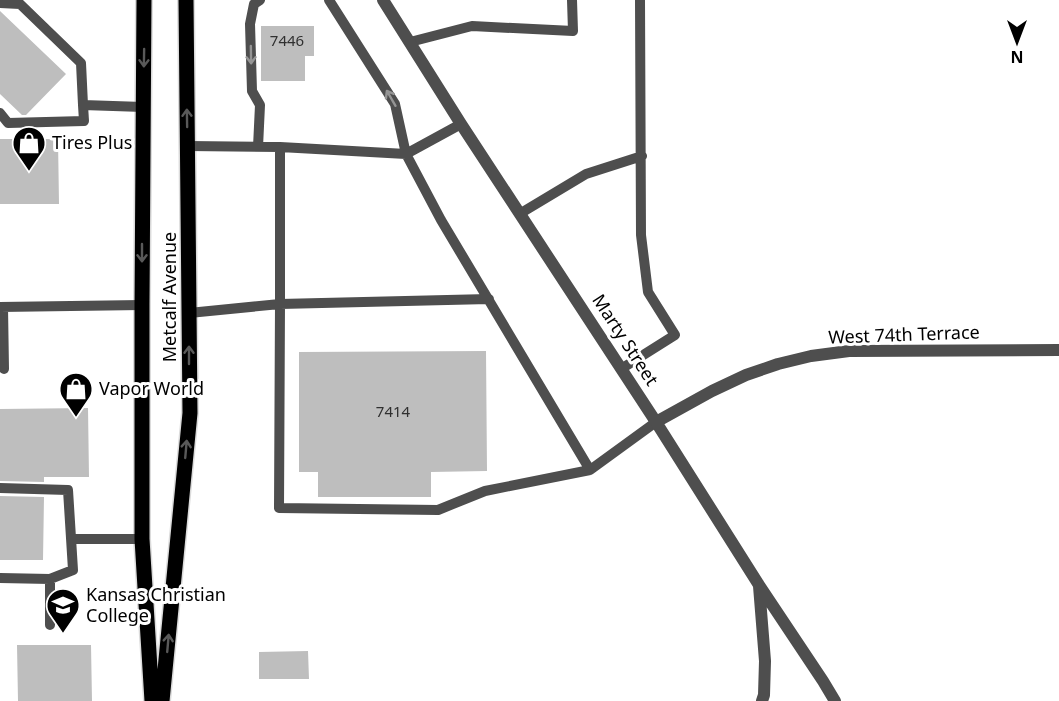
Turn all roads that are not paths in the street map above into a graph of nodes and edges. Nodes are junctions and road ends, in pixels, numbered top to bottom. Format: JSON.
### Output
{"nodes":[{"id":1,"x":144,"y":0,"type":"edge"},
{"id":2,"x":186,"y":0,"type":"edge"},
{"id":3,"x":260,"y":0,"type":"edge"},
{"id":4,"x":329,"y":0,"type":"edge"},
{"id":5,"x":382,"y":0,"type":"edge"},
{"id":6,"x":572,"y":0,"type":"edge"},
{"id":7,"x":640,"y":0,"type":"edge"},
{"id":8,"x":0,"y":3,"type":"edge"},
{"id":9,"x":410,"y":42,"type":"junction"},
{"id":10,"x":83,"y":105,"type":"junction"},
{"id":11,"x":143,"y":107,"type":"junction"},
{"id":12,"x":0,"y":113,"type":"edge"},
{"id":13,"x":461,"y":124,"type":"junction"},
{"id":14,"x":188,"y":146,"type":"junction"},
{"id":15,"x":258,"y":147,"type":"junction"},
{"id":16,"x":280,"y":147,"type":"junction"},
{"id":17,"x":406,"y":154,"type":"junction"},
{"id":18,"x":642,"y":156,"type":"junction"},
{"id":19,"x":521,"y":213,"type":"junction"},
{"id":20,"x":489,"y":299,"type":"junction"},
{"id":21,"x":280,"y":304,"type":"junction"},
{"id":22,"x":142,"y":305,"type":"junction"},
{"id":23,"x":1,"y":307,"type":"edge"},
{"id":24,"x":189,"y":313,"type":"junction"},
{"id":25,"x":1059,"y":350,"type":"edge"},
{"id":26,"x":4,"y":369,"type":"dead end"},
{"id":27,"x":621,"y":369,"type":"junction"},
{"id":28,"x":656,"y":422,"type":"junction"},
{"id":29,"x":590,"y":470,"type":"junction"},
{"id":30,"x":0,"y":488,"type":"edge"},
{"id":31,"x":71,"y":539,"type":"junction"},
{"id":32,"x":142,"y":539,"type":"junction"},
{"id":33,"x":0,"y":578,"type":"edge"},
{"id":34,"x":50,"y":579,"type":"junction"},
{"id":35,"x":759,"y":585,"type":"junction"},
{"id":36,"x":50,"y":625,"type":"dead end"},
{"id":37,"x":152,"y":701,"type":"edge"},
{"id":38,"x":162,"y":701,"type":"edge"},
{"id":39,"x":762,"y":701,"type":"edge"},
{"id":40,"x":835,"y":701,"type":"edge"}],
"edges":[{"from":1,"to":11,"type":"main road","name":"Metcalf Avenue","one_way":true},
{"from":14,"to":2,"type":"main road","name":"Metcalf Avenue","one_way":true},
{"from":3,"to":15,"type":"lane","one_way":true},
{"from":17,"to":4,"type":"lane","one_way":true},
{"from":5,"to":9,"type":"street","name":"Marty Street"},
{"from":6,"to":9,"type":"lane"},
{"from":7,"to":18,"type":"lane"},
{"from":8,"to":10,"type":"lane"},
{"from":9,"to":13,"type":"street","name":"Marty Street"},
{"from":10,"to":11,"type":"lane"},
{"from":10,"to":12,"type":"lane"},
{"from":11,"to":22,"type":"main road","name":"Metcalf Avenue","one_way":true},
{"from":13,"to":17,"type":"lane"},
{"from":13,"to":19,"type":"street","name":"Marty Street"},
{"from":14,"to":15,"type":"lane"},
{"from":14,"to":24,"type":"main road","name":"Metcalf Avenue"},
{"from":15,"to":16,"type":"lane"},
{"from":16,"to":17,"type":"lane"},
{"from":16,"to":21,"type":"lane"},
{"from":17,"to":20,"type":"lane"},
{"from":18,"to":19,"type":"lane"},
{"from":18,"to":27,"type":"lane"},
{"from":19,"to":27,"type":"street","name":"Marty Street"},
{"from":20,"to":21,"type":"lane"},
{"from":20,"to":29,"type":"lane"},
{"from":21,"to":24,"type":"lane"},
{"from":21,"to":29,"type":"lane"},
{"from":22,"to":23,"type":"lane"},
{"from":22,"to":32,"type":"main road","name":"Metcalf Avenue"},
{"from":23,"to":26,"type":"lane"},
{"from":38,"to":24,"type":"main road","name":"Metcalf Avenue","one_way":true},
{"from":25,"to":28,"type":"street","name":"West 74th Terrace"},
{"from":27,"to":28,"type":"street","name":"Marty Street"},
{"from":28,"to":29,"type":"lane"},
{"from":28,"to":35,"type":"street","name":"Marty Street"},
{"from":30,"to":31,"type":"lane"},
{"from":31,"to":32,"type":"lane"},
{"from":31,"to":34,"type":"lane"},
{"from":32,"to":37,"type":"main road","name":"Metcalf Avenue"},
{"from":33,"to":34,"type":"lane"},
{"from":34,"to":36,"type":"lane"},
{"from":35,"to":39,"type":"street"},
{"from":35,"to":40,"type":"street","name":"Marty Street"}]}
